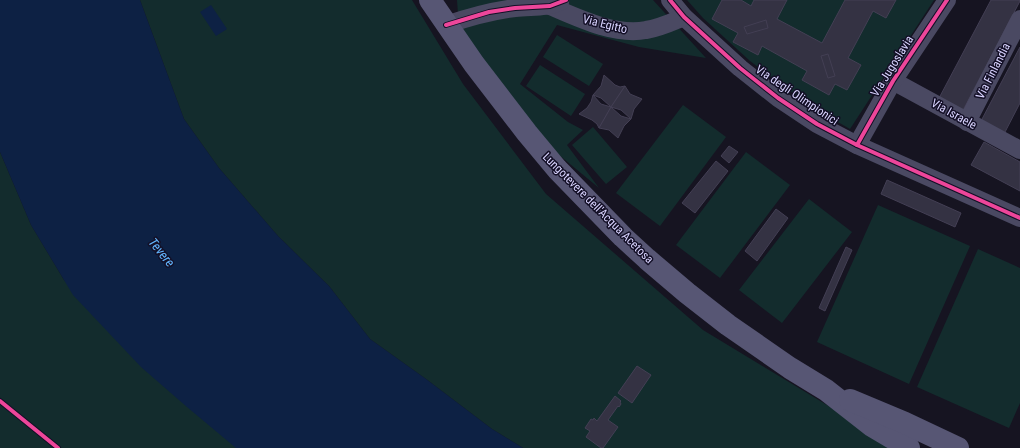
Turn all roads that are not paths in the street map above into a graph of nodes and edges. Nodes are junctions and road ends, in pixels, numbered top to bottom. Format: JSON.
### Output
{"nodes":[{"id":1,"x":430,"y":0,"type":"edge"},
{"id":2,"x":670,"y":0,"type":"edge"},
{"id":3,"x":947,"y":0,"type":"edge"},
{"id":4,"x":558,"y":3,"type":"edge"},
{"id":5,"x":684,"y":17,"type":"junction"},
{"id":6,"x":1020,"y":19,"type":"edge"},
{"id":7,"x":446,"y":25,"type":"junction"},
{"id":8,"x":893,"y":80,"type":"junction"},
{"id":9,"x":967,"y":122,"type":"junction"},
{"id":10,"x":857,"y":144,"type":"junction"},
{"id":11,"x":1018,"y":145,"type":"edge"},
{"id":12,"x":1020,"y":218,"type":"edge"},
{"id":13,"x":826,"y":390,"type":"junction"},
{"id":14,"x":909,"y":448,"type":"edge"},
{"id":15,"x":958,"y":448,"type":"edge"}],
"edges":[{"from":1,"to":7,"type":"main road","name":"Lungotevere dell'Acqua Acetosa"},
{"from":2,"to":5,"type":"street","name":"Via degli Olimpionici"},
{"from":3,"to":8,"type":"street","name":"Via Jugoslavia"},
{"from":4,"to":5,"type":"street","name":"Via Egitto"},
{"from":4,"to":7,"type":"street","name":"Via Egitto"},
{"from":5,"to":10,"type":"street","name":"Via degli Olimpionici"},
{"from":6,"to":9,"type":"street","name":"Via Finlandia"},
{"from":7,"to":13,"type":"main road","name":"Lungotevere dell'Acqua Acetosa"},
{"from":8,"to":9,"type":"street","name":"Via Israele"},
{"from":8,"to":10,"type":"street","name":"Via Jugoslavia"},
{"from":9,"to":11,"type":"street","name":"Via Israele"},
{"from":10,"to":12,"type":"street","name":"Via degli Olimpionici"},
{"from":13,"to":14,"type":"main road","name":"Lungotevere dell'Acqua Acetosa"},
{"from":13,"to":15,"type":"main road","name":"Lungotevere dell'Acqua Acetosa"}]}
